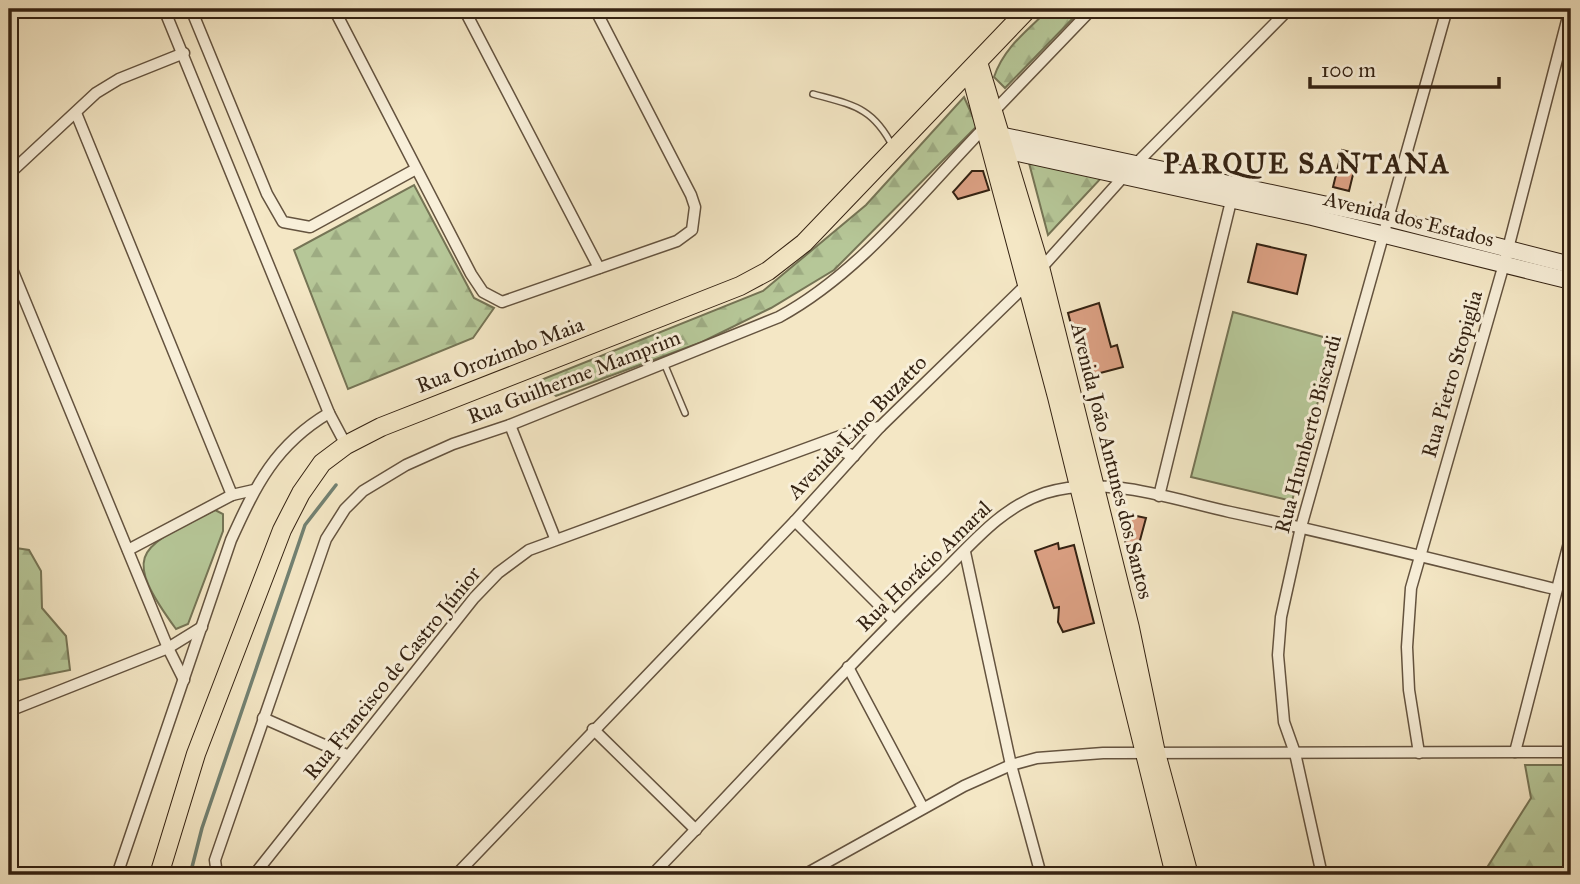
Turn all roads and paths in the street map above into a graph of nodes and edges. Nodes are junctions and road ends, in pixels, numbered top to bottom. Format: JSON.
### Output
{"nodes":[{"id":1,"x":164,"y":9,"type":"edge"},
{"id":2,"x":191,"y":9,"type":"edge"},
{"id":3,"x":334,"y":9,"type":"edge"},
{"id":4,"x":464,"y":9,"type":"edge"},
{"id":5,"x":595,"y":9,"type":"edge"},
{"id":6,"x":1028,"y":9,"type":"edge"},
{"id":7,"x":1092,"y":9,"type":"edge"},
{"id":8,"x":1289,"y":9,"type":"edge"},
{"id":9,"x":1447,"y":9,"type":"edge"},
{"id":10,"x":1570,"y":9,"type":"edge"},
{"id":11,"x":184,"y":53,"type":"junction"},
{"id":12,"x":974,"y":66,"type":"junction"},
{"id":13,"x":813,"y":94,"type":"dead end"},
{"id":14,"x":995,"y":110,"type":"junction"},
{"id":15,"x":76,"y":113,"type":"junction"},
{"id":16,"x":993,"y":138,"type":"junction"},
{"id":17,"x":895,"y":150,"type":"junction"},
{"id":18,"x":1139,"y":163,"type":"junction"},
{"id":19,"x":416,"y":169,"type":"junction"},
{"id":20,"x":9,"y":174,"type":"edge"},
{"id":21,"x":1125,"y":175,"type":"junction"},
{"id":22,"x":1233,"y":193,"type":"junction"},
{"id":23,"x":1388,"y":218,"type":"junction"},
{"id":24,"x":1383,"y":235,"type":"junction"},
{"id":25,"x":1505,"y":256,"type":"junction"},
{"id":26,"x":9,"y":262,"type":"edge"},
{"id":27,"x":1571,"y":265,"type":"edge"},
{"id":28,"x":1040,"y":267,"type":"junction"},
{"id":29,"x":598,"y":268,"type":"junction"},
{"id":30,"x":1571,"y":281,"type":"edge"},
{"id":31,"x":1027,"y":284,"type":"junction"},
{"id":32,"x":664,"y":363,"type":"junction"},
{"id":33,"x":329,"y":413,"type":"junction"},
{"id":34,"x":685,"y":413,"type":"dead end"},
{"id":35,"x":510,"y":425,"type":"junction"},
{"id":36,"x":880,"y":427,"type":"junction"},
{"id":37,"x":824,"y":444,"type":"junction"},
{"id":38,"x":346,"y":445,"type":"junction"},
{"id":39,"x":853,"y":456,"type":"junction"},
{"id":40,"x":1086,"y":487,"type":"junction"},
{"id":41,"x":254,"y":490,"type":"junction"},
{"id":42,"x":232,"y":495,"type":"junction"},
{"id":43,"x":1159,"y":496,"type":"junction"},
{"id":44,"x":795,"y":521,"type":"junction"},
{"id":45,"x":1301,"y":527,"type":"junction"},
{"id":46,"x":1571,"y":535,"type":"edge"},
{"id":47,"x":555,"y":538,"type":"junction"},
{"id":48,"x":128,"y":550,"type":"junction"},
{"id":49,"x":965,"y":552,"type":"junction"},
{"id":50,"x":1420,"y":556,"type":"junction"},
{"id":51,"x":1555,"y":589,"type":"junction"},
{"id":52,"x":894,"y":620,"type":"junction"},
{"id":53,"x":202,"y":627,"type":"junction"},
{"id":54,"x":167,"y":648,"type":"junction"},
{"id":55,"x":848,"y":667,"type":"junction"},
{"id":56,"x":184,"y":680,"type":"junction"},
{"id":57,"x":9,"y":712,"type":"edge"},
{"id":58,"x":263,"y":718,"type":"junction"},
{"id":59,"x":593,"y":729,"type":"junction"},
{"id":60,"x":1515,"y":752,"type":"junction"},
{"id":61,"x":1571,"y":752,"type":"edge"},
{"id":62,"x":1150,"y":753,"type":"junction"},
{"id":63,"x":1295,"y":753,"type":"junction"},
{"id":64,"x":1419,"y":753,"type":"junction"},
{"id":65,"x":347,"y":755,"type":"junction"},
{"id":66,"x":1011,"y":765,"type":"junction"},
{"id":67,"x":923,"y":808,"type":"junction"},
{"id":68,"x":696,"y":830,"type":"junction"},
{"id":69,"x":657,"y":873,"type":"edge"},
{"id":70,"x":812,"y":873,"type":"edge"},
{"id":71,"x":117,"y":875,"type":"edge"},
{"id":72,"x":159,"y":875,"type":"edge"},
{"id":73,"x":217,"y":875,"type":"edge"},
{"id":74,"x":254,"y":875,"type":"edge"},
{"id":75,"x":456,"y":875,"type":"edge"},
{"id":76,"x":1041,"y":875,"type":"edge"},
{"id":77,"x":1175,"y":875,"type":"edge"},
{"id":78,"x":1189,"y":875,"type":"edge"},
{"id":79,"x":1322,"y":875,"type":"edge"}],
"edges":[{"from":1,"to":11,"type":"street"},
{"from":2,"to":19,"type":"street"},
{"from":3,"to":19,"type":"street"},
{"from":4,"to":29,"type":"street"},
{"from":5,"to":29,"type":"street"},
{"from":6,"to":12,"type":"main road","name":"Rua Orozimbo Maia"},
{"from":7,"to":14,"type":"street"},
{"from":8,"to":18,"type":"street","name":"Avenida Lino Buzatto"},
{"from":9,"to":23,"type":"street","name":"Rua Humberto Biscardi"},
{"from":10,"to":25,"type":"street","name":"Rua Pietro Stopiglia"},
{"from":11,"to":15,"type":"street"},
{"from":11,"to":33,"type":"street"},
{"from":12,"to":14,"type":"main road","name":"Avenida João Antunes dos Santos"},
{"from":12,"to":16,"type":"main road","name":"Avenida João Antunes dos Santos"},
{"from":12,"to":17,"type":"main road","name":"Rua Orozimbo Maia"},
{"from":13,"to":17,"type":"lane"},
{"from":14,"to":16,"type":"main road","name":"Avenida João Antunes dos Santos"},
{"from":15,"to":20,"type":"street"},
{"from":15,"to":42,"type":"street"},
{"from":16,"to":18,"type":"main road","name":"Avenida dos Estados"},
{"from":16,"to":21,"type":"main road","name":"Avenida dos Estados"},
{"from":16,"to":28,"type":"main road","name":"Avenida João Antunes dos Santos"},
{"from":16,"to":31,"type":"main road","name":"Avenida João Antunes dos Santos"},
{"from":16,"to":32,"type":"street","name":"Rua Guilherme Mamprim"},
{"from":17,"to":38,"type":"main road","name":"Rua Orozimbo Maia"},
{"from":18,"to":21,"type":"street","name":"Avenida Lino Buzatto"},
{"from":18,"to":22,"type":"main road","name":"Avenida dos Estados"},
{"from":19,"to":29,"type":"street"},
{"from":21,"to":22,"type":"main road","name":"Avenida dos Estados"},
{"from":21,"to":28,"type":"street","name":"Avenida Lino Buzatto"},
{"from":22,"to":23,"type":"main road","name":"Avenida dos Estados"},
{"from":22,"to":24,"type":"main road","name":"Avenida dos Estados"},
{"from":22,"to":43,"type":"street"},
{"from":23,"to":24,"type":"street","name":"Rua Humberto Biscardi"},
{"from":23,"to":25,"type":"main road","name":"Avenida dos Estados"},
{"from":24,"to":25,"type":"main road","name":"Avenida dos Estados"},
{"from":24,"to":45,"type":"street","name":"Rua Humberto Biscardi"},
{"from":25,"to":27,"type":"main road","name":"Avenida dos Estados"},
{"from":25,"to":30,"type":"main road","name":"Avenida dos Estados"},
{"from":25,"to":50,"type":"street","name":"Rua Pietro Stopiglia"},
{"from":26,"to":48,"type":"street"},
{"from":28,"to":31,"type":"street","name":"Avenida Lino Buzatto"},
{"from":28,"to":40,"type":"main road","name":"Avenida João Antunes dos Santos"},
{"from":31,"to":36,"type":"street","name":"Avenida Lino Buzatto"},
{"from":31,"to":40,"type":"main road","name":"Avenida João Antunes dos Santos"},
{"from":32,"to":34,"type":"lane"},
{"from":32,"to":35,"type":"street","name":"Rua Guilherme Mamprim"},
{"from":33,"to":38,"type":"street"},
{"from":33,"to":41,"type":"street"},
{"from":35,"to":47,"type":"street"},
{"from":35,"to":58,"type":"street","name":"Rua Guilherme Mamprim"},
{"from":36,"to":37,"type":"street","name":"Rua Francisco de Castro Júnior"},
{"from":36,"to":39,"type":"street","name":"Avenida Lino Buzatto"},
{"from":37,"to":39,"type":"street"},
{"from":37,"to":47,"type":"street","name":"Rua Francisco de Castro Júnior"},
{"from":38,"to":72,"type":"main road","name":"Rua Orozimbo Maia"},
{"from":39,"to":44,"type":"street","name":"Avenida Lino Buzatto"},
{"from":40,"to":43,"type":"street","name":"Rua Horácio Amaral"},
{"from":40,"to":49,"type":"street","name":"Rua Horácio Amaral"},
{"from":40,"to":62,"type":"main road","name":"Avenida João Antunes dos Santos"},
{"from":41,"to":42,"type":"street"},
{"from":41,"to":53,"type":"street"},
{"from":42,"to":48,"type":"street"},
{"from":43,"to":45,"type":"street","name":"Rua Horácio Amaral"},
{"from":44,"to":52,"type":"street"},
{"from":44,"to":59,"type":"street","name":"Avenida Lino Buzatto"},
{"from":45,"to":50,"type":"street","name":"Rua Horácio Amaral"},
{"from":45,"to":63,"type":"street","name":"Rua Humberto Biscardi"},
{"from":46,"to":51,"type":"street"},
{"from":47,"to":65,"type":"street","name":"Rua Francisco de Castro Júnior"},
{"from":48,"to":54,"type":"street"},
{"from":49,"to":52,"type":"street","name":"Rua Horácio Amaral"},
{"from":49,"to":66,"type":"street"},
{"from":50,"to":51,"type":"street","name":"Rua Horácio Amaral"},
{"from":50,"to":64,"type":"street","name":"Rua Pietro Stopiglia"},
{"from":51,"to":60,"type":"street"},
{"from":52,"to":55,"type":"street","name":"Rua Horácio Amaral"},
{"from":53,"to":54,"type":"street"},
{"from":53,"to":56,"type":"street"},
{"from":54,"to":56,"type":"street"},
{"from":54,"to":57,"type":"street"},
{"from":55,"to":67,"type":"street"},
{"from":55,"to":68,"type":"street","name":"Rua Horácio Amaral"},
{"from":56,"to":71,"type":"street"},
{"from":58,"to":65,"type":"street"},
{"from":58,"to":73,"type":"street","name":"Rua Guilherme Mamprim"},
{"from":59,"to":68,"type":"street"},
{"from":59,"to":75,"type":"street","name":"Avenida Lino Buzatto"},
{"from":60,"to":61,"type":"street"},
{"from":60,"to":64,"type":"street"},
{"from":62,"to":63,"type":"street"},
{"from":62,"to":66,"type":"street"},
{"from":62,"to":77,"type":"main road","name":"Avenida João Antunes dos Santos"},
{"from":62,"to":78,"type":"main road","name":"Avenida João Antunes dos Santos"},
{"from":63,"to":64,"type":"street"},
{"from":63,"to":79,"type":"street","name":"Rua Humberto Biscardi"},
{"from":65,"to":74,"type":"street","name":"Rua Francisco de Castro Júnior"},
{"from":66,"to":67,"type":"street"},
{"from":66,"to":76,"type":"street"},
{"from":67,"to":70,"type":"street"},
{"from":68,"to":69,"type":"street","name":"Rua Horácio Amaral"}]}
